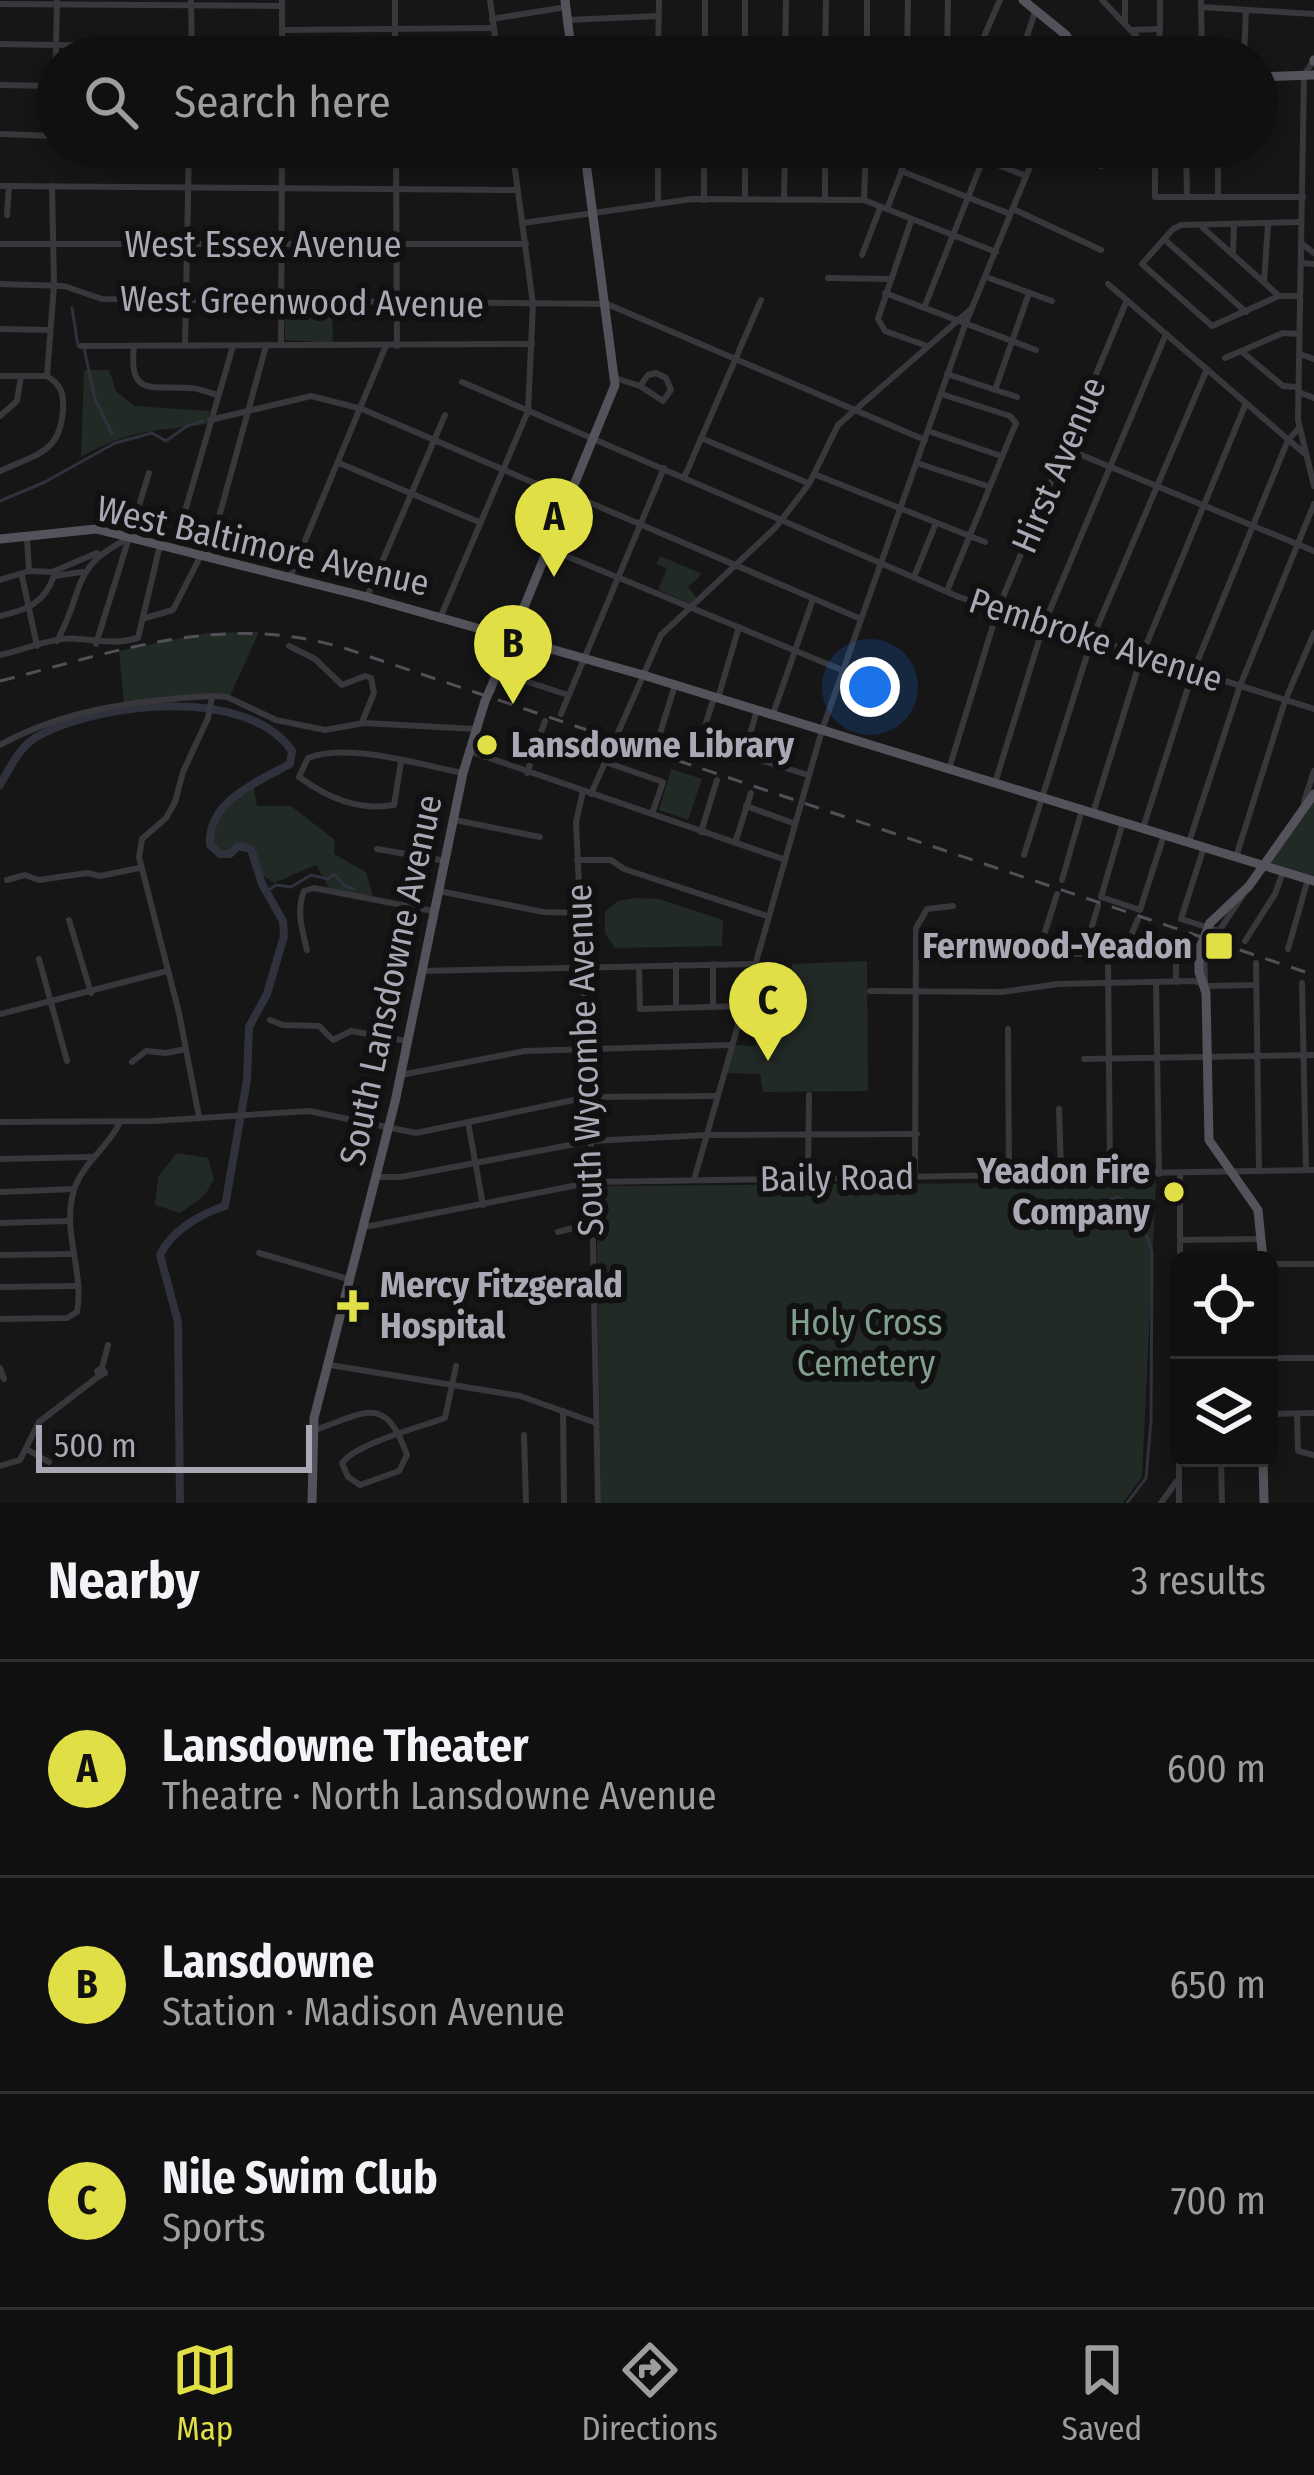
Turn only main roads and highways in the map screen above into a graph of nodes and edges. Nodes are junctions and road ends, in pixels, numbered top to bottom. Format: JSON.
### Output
{"nodes":[{"id":1,"x":1024,"y":0,"type":"edge"},
{"id":2,"x":565,"y":4,"type":"edge"},
{"id":3,"x":1061,"y":30,"type":"junction"},
{"id":4,"x":569,"y":36,"type":"edge"},
{"id":5,"x":1062,"y":36,"type":"edge"},
{"id":6,"x":1065,"y":36,"type":"edge"},
{"id":7,"x":1309,"y":75,"type":"edge"},
{"id":8,"x":1278,"y":76,"type":"edge"},
{"id":9,"x":587,"y":168,"type":"edge"},
{"id":10,"x":0,"y":539,"type":"edge"},
{"id":11,"x":512,"y":636,"type":"junction"},
{"id":12,"x":1314,"y":794,"type":"edge"},
{"id":13,"x":1262,"y":866,"type":"junction"},
{"id":14,"x":1311,"y":880,"type":"edge"},
{"id":15,"x":1265,"y":1251,"type":"edge"},
{"id":16,"x":1263,"y":1467,"type":"edge"},
{"id":17,"x":312,"y":1503,"type":"edge"},
{"id":18,"x":1264,"y":1503,"type":"edge"}],
"edges":[{"from":1,"to":3,"type":"main road"},
{"from":2,"to":4,"type":"main road"},
{"from":3,"to":5,"type":"main road"},
{"from":3,"to":6,"type":"main road"},
{"from":7,"to":8,"type":"main road"},
{"from":9,"to":11,"type":"main road","name":"South Lansdowne Avenue"},
{"from":10,"to":11,"type":"main road","name":"West Baltimore Avenue"},
{"from":11,"to":13,"type":"main road","name":"West Baltimore Avenue"},
{"from":11,"to":17,"type":"main road","name":"South Lansdowne Avenue"},
{"from":12,"to":13,"type":"main road"},
{"from":13,"to":14,"type":"main road","name":"West Baltimore Avenue"},
{"from":13,"to":15,"type":"main road","bridge":true},
{"from":16,"to":18,"type":"main road"}]}
